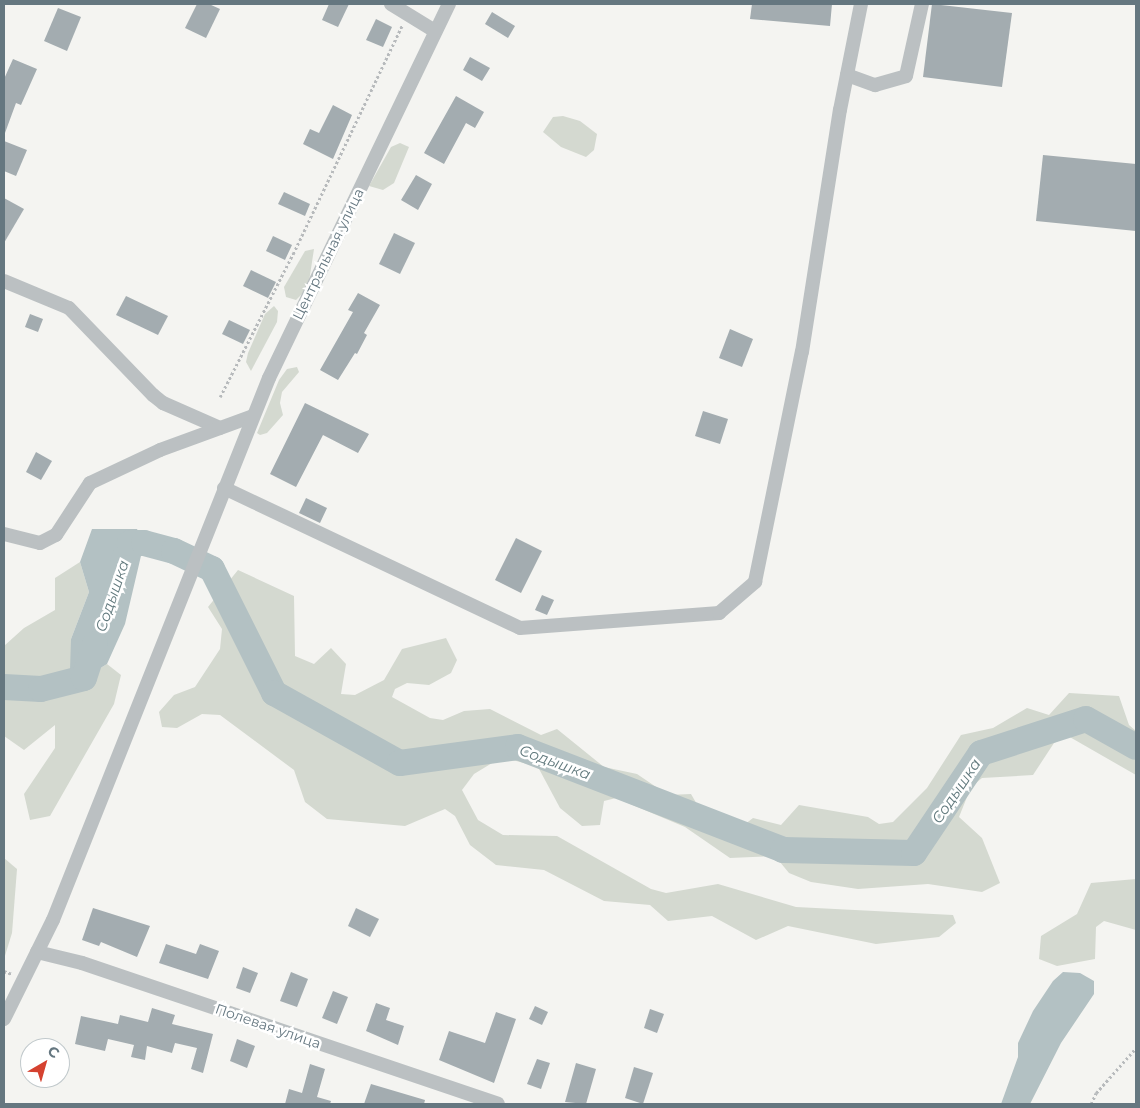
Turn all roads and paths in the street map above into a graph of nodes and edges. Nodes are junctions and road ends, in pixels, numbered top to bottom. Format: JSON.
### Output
{"nodes":[{"id":1,"x":391,"y":4,"type":"edge"},
{"id":2,"x":449,"y":4,"type":"edge"},
{"id":3,"x":861,"y":4,"type":"edge"},
{"id":4,"x":922,"y":4,"type":"edge"},
{"id":5,"x":408,"y":12,"type":"junction"},
{"id":6,"x":435,"y":31,"type":"junction"},
{"id":7,"x":847,"y":75,"type":"junction"},
{"id":8,"x":4,"y":281,"type":"edge"},
{"id":9,"x":220,"y":396,"type":"dead end"},
{"id":10,"x":253,"y":416,"type":"junction"},
{"id":11,"x":220,"y":428,"type":"junction"},
{"id":12,"x":224,"y":488,"type":"junction"},
{"id":13,"x":4,"y":534,"type":"edge"},
{"id":14,"x":37,"y":952,"type":"junction"},
{"id":15,"x":4,"y":1019,"type":"edge"},
{"id":16,"x":1136,"y":1048,"type":"edge"},
{"id":17,"x":498,"y":1104,"type":"edge"},
{"id":18,"x":1091,"y":1104,"type":"edge"}],
"edges":[{"from":1,"to":5,"type":"street"},
{"from":2,"to":6,"type":"street","name":"Центральная улица"},
{"from":3,"to":7,"type":"street"},
{"from":4,"to":7,"type":"street"},
{"from":5,"to":6,"type":"street"},
{"from":5,"to":9,"type":"path"},
{"from":6,"to":10,"type":"street","name":"Центральная улица"},
{"from":7,"to":12,"type":"street"},
{"from":8,"to":11,"type":"street"},
{"from":10,"to":11,"type":"street"},
{"from":10,"to":12,"type":"street","name":"Центральная улица"},
{"from":11,"to":13,"type":"street"},
{"from":12,"to":14,"type":"street","name":"Центральная улица"},
{"from":14,"to":15,"type":"street","name":"Центральная улица"},
{"from":14,"to":17,"type":"street","name":"Полевая улица"},
{"from":16,"to":18,"type":"path"}]}
